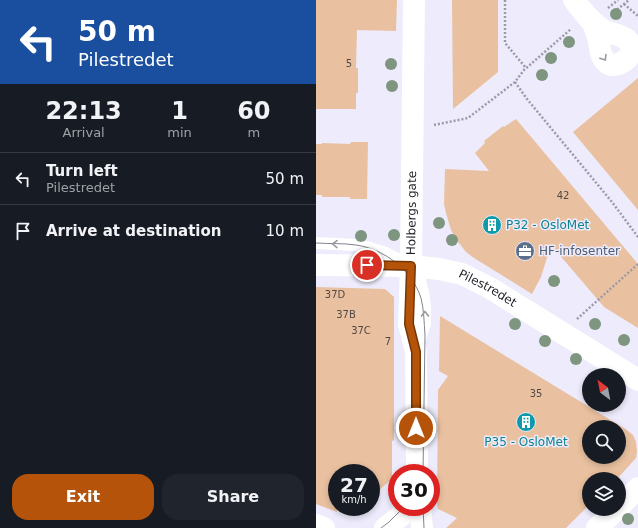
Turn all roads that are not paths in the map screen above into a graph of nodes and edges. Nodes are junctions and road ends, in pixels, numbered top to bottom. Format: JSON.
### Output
{"nodes":[{"id":1,"x":414,"y":0,"type":"edge"},
{"id":2,"x":574,"y":0,"type":"edge"},
{"id":3,"x":601,"y":19,"type":"road end"},
{"id":4,"x":316,"y":243,"type":"edge"},
{"id":5,"x":316,"y":265,"type":"edge"},
{"id":6,"x":411,"y":266,"type":"junction"},
{"id":7,"x":638,"y":380,"type":"edge"},
{"id":8,"x":417,"y":464,"type":"edge"},
{"id":9,"x":638,"y":488,"type":"edge"},
{"id":10,"x":626,"y":500,"type":"edge"},
{"id":11,"x":401,"y":516,"type":"edge"},
{"id":12,"x":421,"y":516,"type":"edge"},
{"id":13,"x":610,"y":516,"type":"edge"},
{"id":14,"x":316,"y":525,"type":"edge"},
{"id":15,"x":324,"y":528,"type":"edge"},
{"id":16,"x":385,"y":528,"type":"edge"},
{"id":17,"x":422,"y":528,"type":"edge"},
{"id":18,"x":597,"y":528,"type":"edge"}],
"edges":[{"from":1,"to":6,"type":"street","name":"Holbergs gate"},
{"from":2,"to":3,"type":"street"},
{"from":6,"to":4,"type":"lane","one_way":true},
{"from":5,"to":6,"type":"street","name":"Pilestredet"},
{"from":6,"to":7,"type":"street","name":"Pilestredet"},
{"from":8,"to":6,"type":"street","name":"Holbergs gate","one_way":true},
{"from":9,"to":10,"type":"street"},
{"from":11,"to":16,"type":"street"},
{"from":12,"to":17,"type":"street"},
{"from":13,"to":18,"type":"street"},
{"from":14,"to":15,"type":"street"}]}
